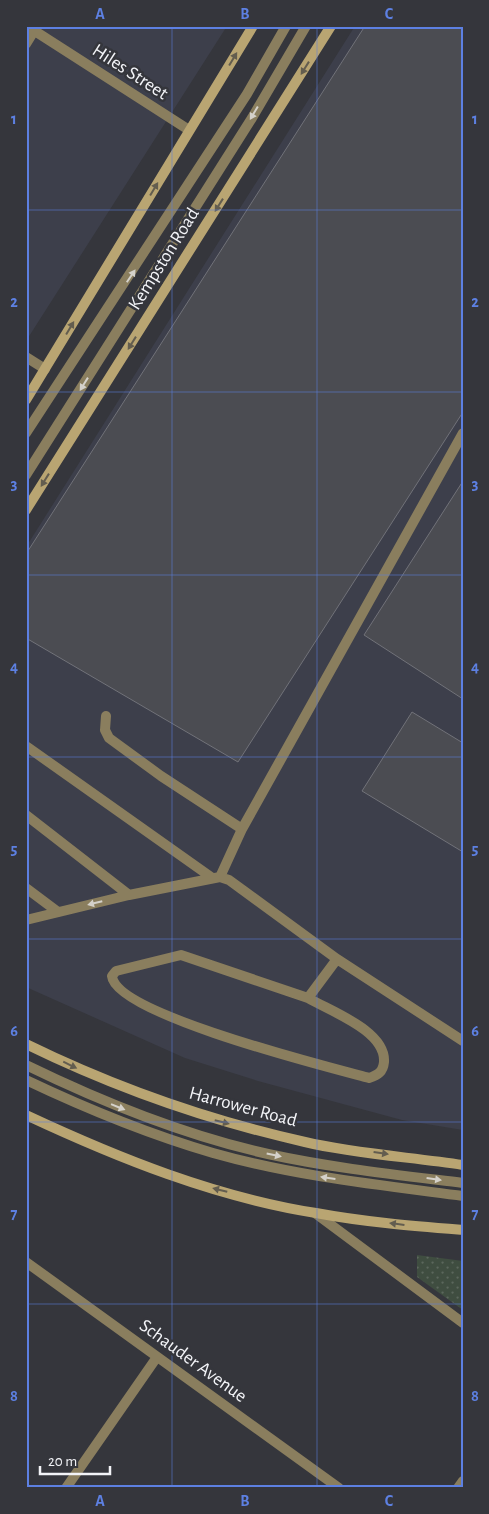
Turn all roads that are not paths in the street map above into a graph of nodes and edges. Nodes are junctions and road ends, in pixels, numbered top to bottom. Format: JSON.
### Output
{"nodes":[{"id":1,"x":253,"y":26,"type":"edge"},
{"id":2,"x":286,"y":26,"type":"edge"},
{"id":3,"x":306,"y":26,"type":"edge"},
{"id":4,"x":331,"y":26,"type":"edge"},
{"id":5,"x":31,"y":29,"type":"edge"},
{"id":6,"x":26,"y":44,"type":"edge"},
{"id":7,"x":189,"y":130,"type":"junction"},
{"id":8,"x":26,"y":357,"type":"edge"},
{"id":9,"x":46,"y":369,"type":"junction"},
{"id":10,"x":26,"y":400,"type":"edge"},
{"id":11,"x":463,"y":433,"type":"edge"},
{"id":12,"x":26,"y":434,"type":"edge"},
{"id":13,"x":26,"y":475,"type":"edge"},
{"id":14,"x":26,"y":510,"type":"edge"},
{"id":15,"x":106,"y":716,"type":"dead end"},
{"id":16,"x":26,"y":746,"type":"edge"},
{"id":17,"x":26,"y":815,"type":"edge"},
{"id":18,"x":242,"y":829,"type":"junction"},
{"id":19,"x":216,"y":877,"type":"junction"},
{"id":20,"x":26,"y":888,"type":"edge"},
{"id":21,"x":129,"y":895,"type":"junction"},
{"id":22,"x":58,"y":912,"type":"junction"},
{"id":23,"x":26,"y":920,"type":"edge"},
{"id":24,"x":337,"y":958,"type":"junction"},
{"id":25,"x":308,"y":998,"type":"junction"},
{"id":26,"x":463,"y":1041,"type":"edge"},
{"id":27,"x":26,"y":1044,"type":"edge"},
{"id":28,"x":26,"y":1066,"type":"edge"},
{"id":29,"x":26,"y":1080,"type":"edge"},
{"id":30,"x":26,"y":1115,"type":"edge"},
{"id":31,"x":463,"y":1165,"type":"edge"},
{"id":32,"x":463,"y":1183,"type":"edge"},
{"id":33,"x":463,"y":1196,"type":"edge"},
{"id":34,"x":315,"y":1213,"type":"junction"},
{"id":35,"x":463,"y":1230,"type":"edge"},
{"id":36,"x":26,"y":1262,"type":"edge"},
{"id":37,"x":463,"y":1323,"type":"edge"},
{"id":38,"x":157,"y":1357,"type":"junction"},
{"id":39,"x":463,"y":1481,"type":"edge"},
{"id":40,"x":66,"y":1488,"type":"edge"},
{"id":41,"x":339,"y":1488,"type":"edge"},
{"id":42,"x":458,"y":1488,"type":"edge"}],
"edges":[{"from":7,"to":1,"type":"main road","one_way":true},
{"from":12,"to":2,"type":"street","one_way":true},
{"from":3,"to":13,"type":"street","one_way":true},
{"from":4,"to":14,"type":"main road","name":"Kempston Road","one_way":true},
{"from":5,"to":6,"type":"street"},
{"from":5,"to":7,"type":"street","name":"Hiles Street"},
{"from":9,"to":7,"type":"main road","one_way":true},
{"from":8,"to":9,"type":"street"},
{"from":9,"to":10,"type":"main road"},
{"from":11,"to":18,"type":"street"},
{"from":15,"to":18,"type":"street"},
{"from":16,"to":19,"type":"street"},
{"from":17,"to":21,"type":"street"},
{"from":18,"to":19,"type":"street"},
{"from":19,"to":21,"type":"street"},
{"from":19,"to":24,"type":"street"},
{"from":20,"to":22,"type":"street"},
{"from":21,"to":22,"type":"street","one_way":true},
{"from":22,"to":23,"type":"street"},
{"from":24,"to":25,"type":"street"},
{"from":24,"to":26,"type":"street"},
{"from":25,"to":25,"type":"street"},
{"from":27,"to":31,"type":"main road","name":"Harrower Road","one_way":true},
{"from":28,"to":32,"type":"street","one_way":true},
{"from":33,"to":29,"type":"street","one_way":true},
{"from":34,"to":30,"type":"main road","one_way":true},
{"from":35,"to":34,"type":"main road","one_way":true},
{"from":34,"to":37,"type":"street"},
{"from":36,"to":38,"type":"street","name":"Schauder Avenue"},
{"from":38,"to":40,"type":"street"},
{"from":38,"to":41,"type":"street","name":"Schauder Avenue"},
{"from":39,"to":42,"type":"street"}]}
